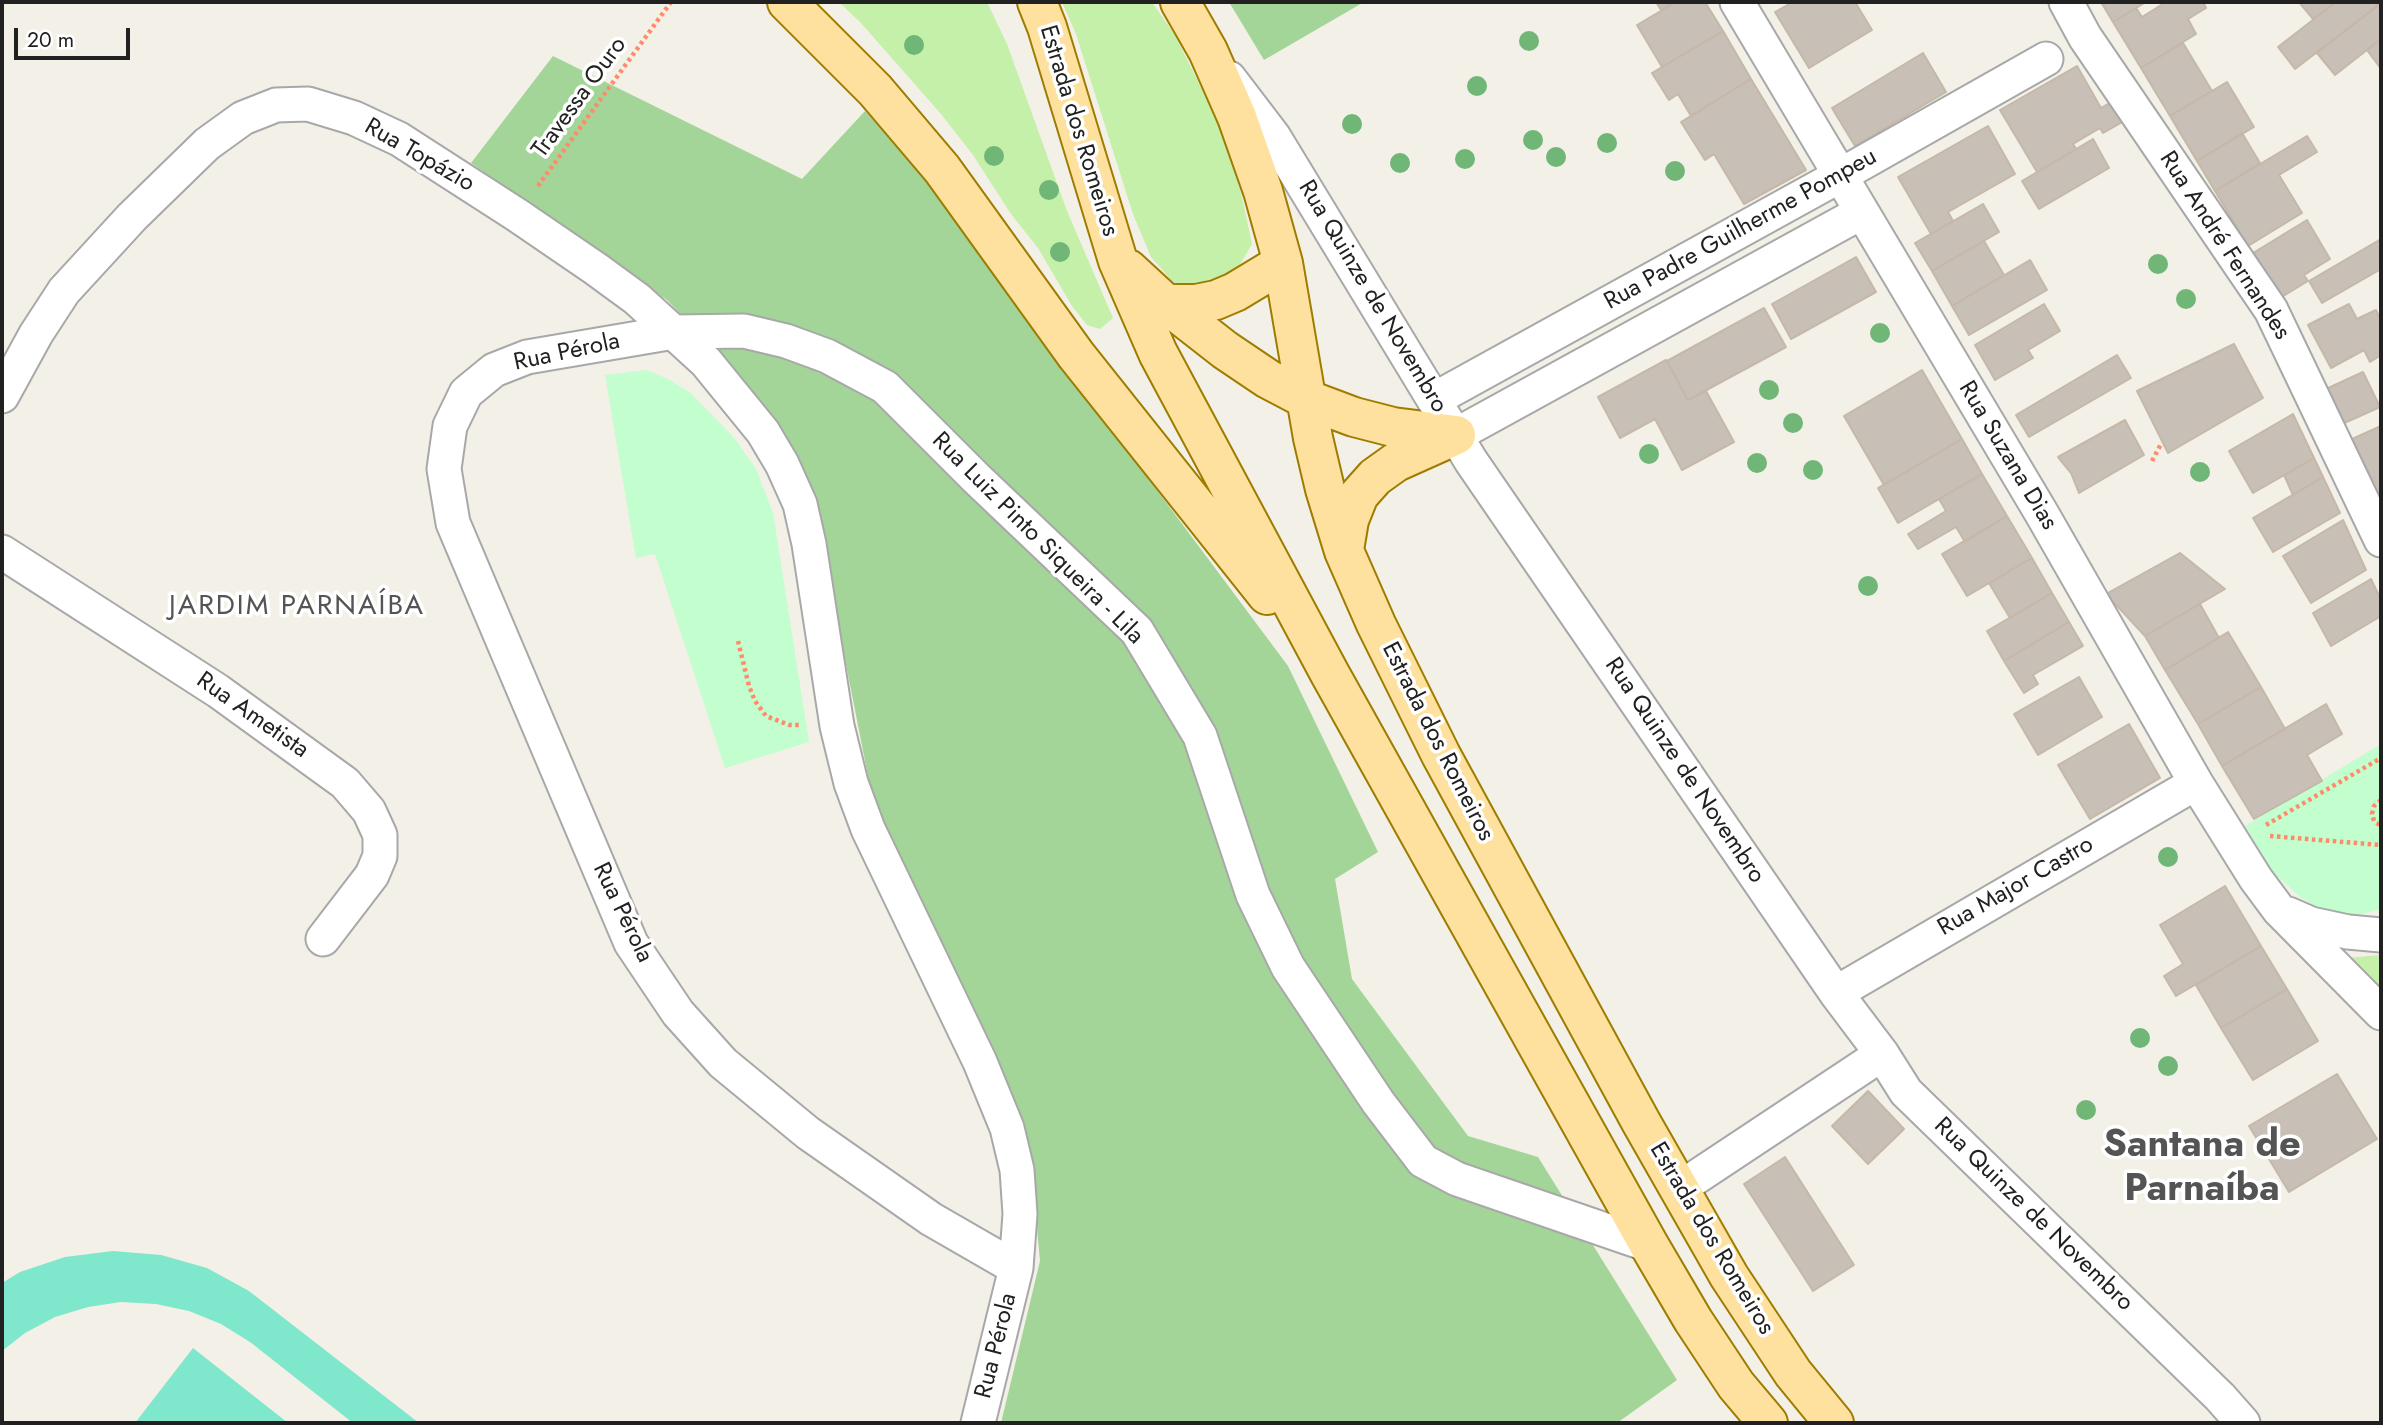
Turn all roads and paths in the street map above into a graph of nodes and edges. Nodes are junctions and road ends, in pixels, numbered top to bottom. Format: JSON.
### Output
{"nodes":[{"id":1,"x":671,"y":2,"type":"edge"},
{"id":2,"x":787,"y":2,"type":"edge"},
{"id":3,"x":1180,"y":2,"type":"edge"},
{"id":4,"x":1737,"y":2,"type":"edge"},
{"id":5,"x":2066,"y":2,"type":"edge"},
{"id":6,"x":1036,"y":10,"type":"edge"},
{"id":7,"x":1208,"y":51,"type":"junction"},
{"id":8,"x":2046,"y":59,"type":"dead end"},
{"id":9,"x":1841,"y":175,"type":"junction"},
{"id":10,"x":1863,"y":212,"type":"junction"},
{"id":11,"x":517,"y":215,"type":"junction"},
{"id":12,"x":1118,"y":261,"type":"junction"},
{"id":13,"x":1283,"y":263,"type":"junction"},
{"id":14,"x":1166,"y":304,"type":"junction"},
{"id":15,"x":674,"y":332,"type":"junction"},
{"id":16,"x":2,"y":396,"type":"edge"},
{"id":17,"x":1306,"y":399,"type":"junction"},
{"id":18,"x":1434,"y":399,"type":"junction"},
{"id":19,"x":1456,"y":435,"type":"junction"},
{"id":20,"x":2161,"y":444,"type":"dead end"},
{"id":21,"x":2152,"y":461,"type":"dead end"},
{"id":22,"x":2381,"y":540,"type":"edge"},
{"id":23,"x":1344,"y":551,"type":"junction"},
{"id":24,"x":2,"y":552,"type":"edge"},
{"id":25,"x":738,"y":641,"type":"dead end"},
{"id":26,"x":1331,"y":674,"type":"junction"},
{"id":27,"x":836,"y":726,"type":"junction"},
{"id":28,"x":2381,"y":758,"type":"edge"},
{"id":29,"x":2196,"y":783,"type":"junction"},
{"id":30,"x":2381,"y":800,"type":"edge"},
{"id":31,"x":2381,"y":825,"type":"edge"},
{"id":32,"x":2239,"y":834,"type":"junction"},
{"id":33,"x":2381,"y":845,"type":"edge"},
{"id":34,"x":2279,"y":910,"type":"junction"},
{"id":35,"x":2381,"y":935,"type":"edge"},
{"id":36,"x":323,"y":939,"type":"dead end"},
{"id":37,"x":1836,"y":993,"type":"junction"},
{"id":38,"x":2381,"y":1013,"type":"edge"},
{"id":39,"x":1882,"y":1054,"type":"junction"},
{"id":40,"x":1680,"y":1188,"type":"junction"},
{"id":41,"x":1649,"y":1245,"type":"junction"},
{"id":42,"x":1016,"y":1268,"type":"junction"},
{"id":43,"x":978,"y":1423,"type":"edge"},
{"id":44,"x":1768,"y":1423,"type":"edge"},
{"id":45,"x":1835,"y":1423,"type":"edge"},
{"id":46,"x":2243,"y":1423,"type":"edge"}],
"edges":[{"from":1,"to":11,"type":"path","name":"Travessa Ouro"},
{"from":2,"to":26,"type":"main road"},
{"from":3,"to":7,"type":"main road","name":"Estrada dos Romeiros"},
{"from":4,"to":9,"type":"street","name":"Rua Suzana Dias"},
{"from":5,"to":22,"type":"street","name":"Rua André Fernandes"},
{"from":6,"to":12,"type":"main road","name":"Estrada dos Romeiros"},
{"from":7,"to":13,"type":"main road","name":"Estrada dos Romeiros"},
{"from":7,"to":18,"type":"street","name":"Rua Quinze de Novembro"},
{"from":8,"to":9,"type":"street","name":"Rua Padre Guilherme Pompeu"},
{"from":9,"to":10,"type":"street","name":"Rua Suzana Dias"},
{"from":9,"to":18,"type":"street","name":"Rua Padre Guilherme Pompeu"},
{"from":10,"to":19,"type":"street","name":"Rua Padre Guilherme Pompeu"},
{"from":10,"to":29,"type":"street","name":"Rua Suzana Dias"},
{"from":11,"to":15,"type":"street","name":"Rua Topázio"},
{"from":11,"to":16,"type":"street","name":"Rua Topázio"},
{"from":12,"to":14,"type":"main road"},
{"from":12,"to":26,"type":"main road","name":"Estrada dos Romeiros"},
{"from":13,"to":14,"type":"main road"},
{"from":13,"to":17,"type":"main road","name":"Estrada dos Romeiros"},
{"from":14,"to":17,"type":"main road"},
{"from":15,"to":27,"type":"street","name":"Rua Pérola"},
{"from":15,"to":41,"type":"street","name":"Rua Luiz Pinto Siqueira - Lila"},
{"from":15,"to":42,"type":"street","name":"Rua Pérola"},
{"from":17,"to":19,"type":"main road"},
{"from":17,"to":23,"type":"main road","name":"Estrada dos Romeiros"},
{"from":18,"to":19,"type":"street","name":"Rua Quinze de Novembro"},
{"from":19,"to":23,"type":"main road"},
{"from":19,"to":37,"type":"street","name":"Rua Quinze de Novembro"},
{"from":20,"to":21,"type":"path"},
{"from":23,"to":40,"type":"main road","name":"Estrada dos Romeiros"},
{"from":24,"to":36,"type":"street","name":"Rua Ametista"},
{"from":25,"to":27,"type":"path"},
{"from":26,"to":41,"type":"main road"},
{"from":27,"to":42,"type":"street","name":"Rua Pérola"},
{"from":28,"to":32,"type":"path"},
{"from":29,"to":32,"type":"street","name":"Rua Suzana Dias"},
{"from":29,"to":37,"type":"street","name":"Rua Major Castro"},
{"from":30,"to":31,"type":"path"},
{"from":32,"to":33,"type":"path"},
{"from":32,"to":34,"type":"street","name":"Rua Suzana Dias"},
{"from":34,"to":35,"type":"street"},
{"from":34,"to":38,"type":"street","name":"Rua Suzana Dias"},
{"from":37,"to":39,"type":"street","name":"Rua Quinze de Novembro"},
{"from":39,"to":40,"type":"street"},
{"from":39,"to":46,"type":"street","name":"Rua Quinze de Novembro"},
{"from":40,"to":45,"type":"main road","name":"Estrada dos Romeiros"},
{"from":41,"to":44,"type":"main road"},
{"from":42,"to":43,"type":"street","name":"Rua Pérola"}]}
